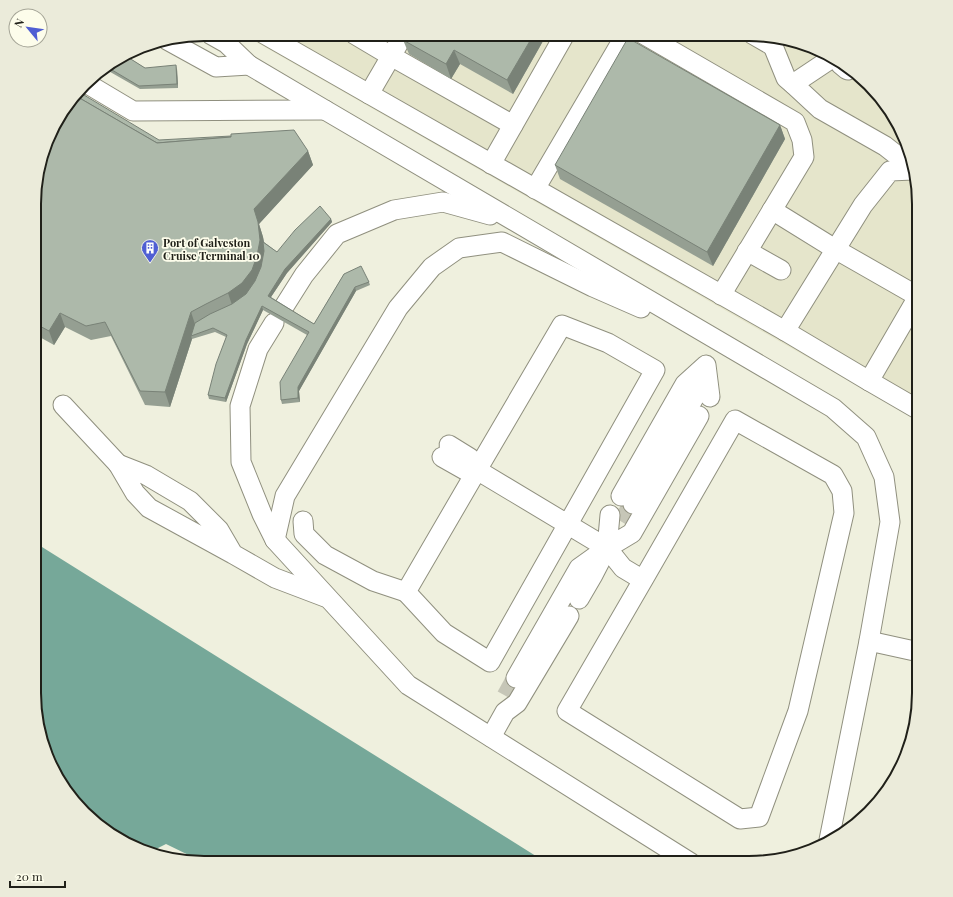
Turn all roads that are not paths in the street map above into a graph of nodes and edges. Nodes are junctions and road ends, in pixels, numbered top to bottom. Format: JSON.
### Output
{"nodes":[{"id":1,"x":222,"y":41,"type":"edge"},
{"id":2,"x":276,"y":41,"type":"edge"},
{"id":3,"x":366,"y":41,"type":"edge"},
{"id":4,"x":400,"y":41,"type":"edge"},
{"id":5,"x":561,"y":41,"type":"edge"},
{"id":6,"x":622,"y":41,"type":"edge"},
{"id":7,"x":655,"y":41,"type":"edge"},
{"id":8,"x":774,"y":42,"type":"edge"},
{"id":9,"x":174,"y":44,"type":"edge"},
{"id":10,"x":391,"y":56,"type":"junction"},
{"id":11,"x":827,"y":61,"type":"edge"},
{"id":12,"x":249,"y":65,"type":"junction"},
{"id":13,"x":793,"y":84,"type":"junction"},
{"id":14,"x":92,"y":86,"type":"edge"},
{"id":15,"x":369,"y":94,"type":"junction"},
{"id":16,"x":325,"y":110,"type":"junction"},
{"id":17,"x":513,"y":125,"type":"junction"},
{"id":18,"x":491,"y":164,"type":"junction"},
{"id":19,"x":906,"y":164,"type":"edge"},
{"id":20,"x":908,"y":169,"type":"edge"},
{"id":21,"x":536,"y":189,"type":"junction"},
{"id":22,"x":772,"y":210,"type":"junction"},
{"id":23,"x":516,"y":222,"type":"junction"},
{"id":24,"x":835,"y":249,"type":"junction"},
{"id":25,"x":747,"y":251,"type":"junction"},
{"id":26,"x":781,"y":270,"type":"dead end"},
{"id":27,"x":912,"y":293,"type":"edge"},
{"id":28,"x":721,"y":294,"type":"junction"},
{"id":29,"x":912,"y":306,"type":"edge"},
{"id":30,"x":679,"y":318,"type":"junction"},
{"id":31,"x":785,"y":331,"type":"junction"},
{"id":32,"x":720,"y":342,"type":"junction"},
{"id":33,"x":702,"y":369,"type":"junction"},
{"id":34,"x":869,"y":381,"type":"junction"},
{"id":35,"x":710,"y":397,"type":"dead end"},
{"id":36,"x":64,"y":405,"type":"dead end"},
{"id":37,"x":912,"y":406,"type":"edge"},
{"id":38,"x":699,"y":416,"type":"dead end"},
{"id":39,"x":445,"y":451,"type":"dead end"},
{"id":40,"x":118,"y":464,"type":"junction"},
{"id":41,"x":477,"y":470,"type":"junction"},
{"id":42,"x":627,"y":500,"type":"tunnel mouth"},
{"id":43,"x":616,"y":519,"type":"tunnel mouth"},
{"id":44,"x":303,"y":521,"type":"dead end"},
{"id":45,"x":568,"y":525,"type":"junction"},
{"id":46,"x":275,"y":540,"type":"junction"},
{"id":47,"x":607,"y":548,"type":"junction"},
{"id":48,"x":233,"y":554,"type":"junction"},
{"id":49,"x":643,"y":580,"type":"junction"},
{"id":50,"x":406,"y":592,"type":"junction"},
{"id":51,"x":328,"y":598,"type":"junction"},
{"id":52,"x":579,"y":599,"type":"dead end"},
{"id":53,"x":569,"y":616,"type":"dead end"},
{"id":54,"x":869,"y":641,"type":"junction"},
{"id":55,"x":912,"y":650,"type":"edge"},
{"id":56,"x":516,"y":678,"type":"tunnel mouth"},
{"id":57,"x":491,"y":737,"type":"junction"},
{"id":58,"x":831,"y":833,"type":"edge"},
{"id":59,"x":680,"y":856,"type":"edge"}],
"edges":[{"from":1,"to":12,"type":"street"},
{"from":2,"to":15,"type":"street"},
{"from":3,"to":10,"type":"street"},
{"from":4,"to":10,"type":"street"},
{"from":5,"to":17,"type":"street"},
{"from":6,"to":21,"type":"street"},
{"from":7,"to":22,"type":"street"},
{"from":8,"to":13,"type":"street"},
{"from":9,"to":12,"type":"street"},
{"from":10,"to":15,"type":"street"},
{"from":10,"to":17,"type":"street"},
{"from":11,"to":13,"type":"street"},
{"from":12,"to":16,"type":"street"},
{"from":13,"to":19,"type":"street"},
{"from":14,"to":16,"type":"street"},
{"from":15,"to":18,"type":"street"},
{"from":16,"to":23,"type":"street"},
{"from":17,"to":18,"type":"street"},
{"from":18,"to":21,"type":"street"},
{"from":20,"to":24,"type":"street"},
{"from":21,"to":28,"type":"street"},
{"from":22,"to":24,"type":"street"},
{"from":22,"to":25,"type":"street"},
{"from":23,"to":30,"type":"street"},
{"from":23,"to":46,"type":"street"},
{"from":24,"to":27,"type":"street"},
{"from":24,"to":31,"type":"street"},
{"from":25,"to":26,"type":"street"},
{"from":25,"to":28,"type":"street"},
{"from":28,"to":31,"type":"street"},
{"from":29,"to":34,"type":"street"},
{"from":30,"to":32,"type":"street"},
{"from":30,"to":46,"type":"street"},
{"from":31,"to":34,"type":"street"},
{"from":32,"to":33,"type":"street"},
{"from":32,"to":54,"type":"street"},
{"from":33,"to":35,"type":"street"},
{"from":33,"to":42,"type":"street"},
{"from":34,"to":37,"type":"street"},
{"from":36,"to":40,"type":"street"},
{"from":38,"to":47,"type":"street"},
{"from":39,"to":41,"type":"street"},
{"from":40,"to":48,"type":"street"},
{"from":40,"to":48,"type":"street"},
{"from":41,"to":45,"type":"street"},
{"from":41,"to":45,"type":"street"},
{"from":41,"to":50,"type":"street"},
{"from":43,"to":47,"type":"street"},
{"from":44,"to":50,"type":"street"},
{"from":45,"to":47,"type":"street"},
{"from":45,"to":50,"type":"street"},
{"from":46,"to":51,"type":"street"},
{"from":47,"to":49,"type":"street"},
{"from":47,"to":52,"type":"street"},
{"from":47,"to":56,"type":"street"},
{"from":48,"to":51,"type":"street"},
{"from":49,"to":49,"type":"street"},
{"from":51,"to":57,"type":"street"},
{"from":53,"to":57,"type":"street"},
{"from":54,"to":55,"type":"street"},
{"from":54,"to":58,"type":"street"},
{"from":57,"to":59,"type":"street"}]}
